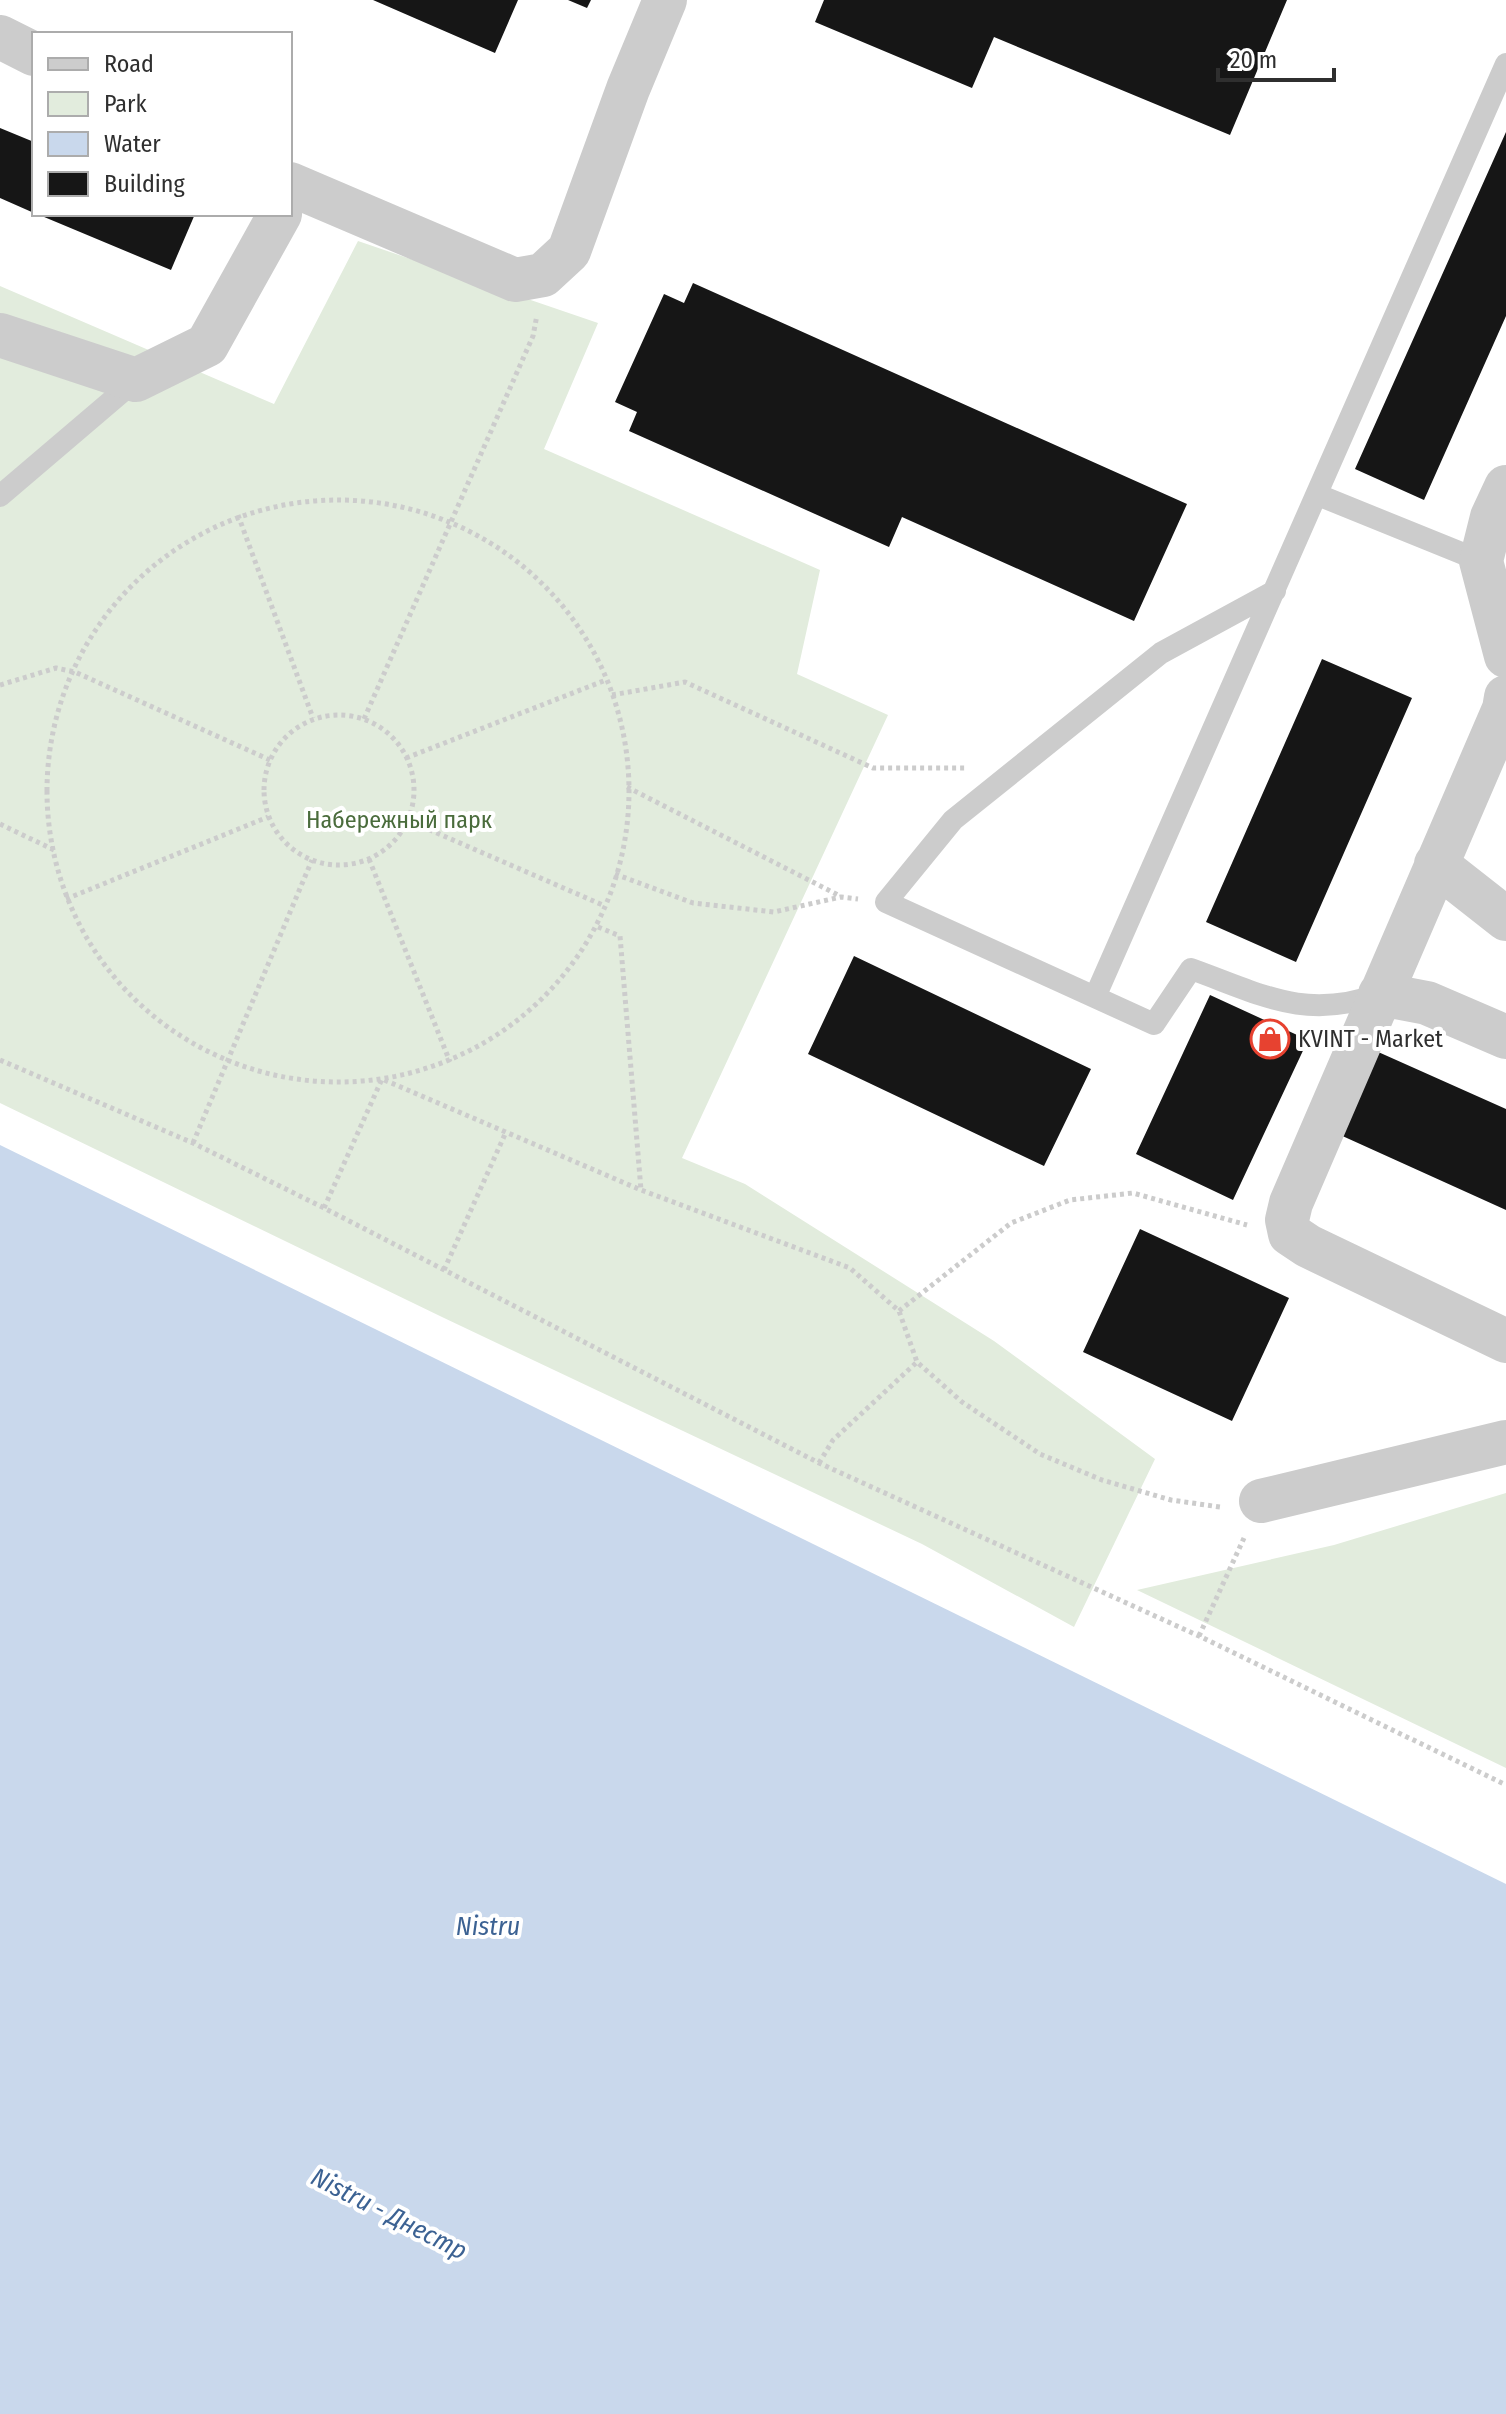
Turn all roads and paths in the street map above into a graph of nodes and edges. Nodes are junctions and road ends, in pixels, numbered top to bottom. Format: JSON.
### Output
{"nodes":[{"id":1,"x":665,"y":0,"type":"edge"},
{"id":2,"x":0,"y":37,"type":"edge"},
{"id":3,"x":32,"y":53,"type":"edge"},
{"id":4,"x":1506,"y":64,"type":"edge"},
{"id":5,"x":292,"y":196,"type":"edge"},
{"id":6,"x":278,"y":216,"type":"edge"},
{"id":7,"x":543,"y":275,"type":"junction"},
{"id":8,"x":0,"y":335,"type":"edge"},
{"id":9,"x":136,"y":380,"type":"junction"},
{"id":10,"x":1506,"y":487,"type":"edge"},
{"id":11,"x":1318,"y":495,"type":"junction"},
{"id":12,"x":0,"y":496,"type":"edge"},
{"id":13,"x":238,"y":515,"type":"junction"},
{"id":14,"x":450,"y":521,"type":"junction"},
{"id":15,"x":1481,"y":561,"type":"junction"},
{"id":16,"x":1275,"y":591,"type":"junction"},
{"id":17,"x":1506,"y":656,"type":"edge"},
{"id":18,"x":75,"y":672,"type":"junction"},
{"id":19,"x":606,"y":680,"type":"junction"},
{"id":20,"x":0,"y":685,"type":"edge"},
{"id":21,"x":612,"y":695,"type":"junction"},
{"id":22,"x":1506,"y":697,"type":"edge"},
{"id":23,"x":313,"y":718,"type":"junction"},
{"id":24,"x":364,"y":719,"type":"junction"},
{"id":25,"x":406,"y":758,"type":"junction"},
{"id":26,"x":270,"y":760,"type":"junction"},
{"id":27,"x":1008,"y":775,"type":"junction"},
{"id":28,"x":627,"y":787,"type":"junction"},
{"id":29,"x":268,"y":817,"type":"junction"},
{"id":30,"x":407,"y":820,"type":"junction"},
{"id":31,"x":0,"y":824,"type":"edge"},
{"id":32,"x":55,"y":850,"type":"junction"},
{"id":33,"x":369,"y":859,"type":"junction"},
{"id":34,"x":312,"y":860,"type":"junction"},
{"id":35,"x":1436,"y":864,"type":"junction"},
{"id":36,"x":615,"y":874,"type":"junction"},
{"id":37,"x":841,"y":897,"type":"junction"},
{"id":38,"x":66,"y":899,"type":"junction"},
{"id":39,"x":886,"y":902,"type":"junction"},
{"id":40,"x":605,"y":906,"type":"junction"},
{"id":41,"x":1506,"y":919,"type":"edge"},
{"id":42,"x":598,"y":927,"type":"junction"},
{"id":43,"x":1380,"y":994,"type":"junction"},
{"id":44,"x":1095,"y":997,"type":"junction"},
{"id":45,"x":1506,"y":1037,"type":"edge"},
{"id":46,"x":228,"y":1059,"type":"junction"},
{"id":47,"x":0,"y":1060,"type":"edge"},
{"id":48,"x":450,"y":1062,"type":"junction"},
{"id":49,"x":382,"y":1079,"type":"junction"},
{"id":50,"x":506,"y":1132,"type":"junction"},
{"id":51,"x":193,"y":1143,"type":"junction"},
{"id":52,"x":641,"y":1190,"type":"junction"},
{"id":53,"x":324,"y":1208,"type":"junction"},
{"id":54,"x":1290,"y":1234,"type":"junction"},
{"id":55,"x":444,"y":1270,"type":"junction"},
{"id":56,"x":899,"y":1311,"type":"junction"},
{"id":57,"x":1506,"y":1341,"type":"edge"},
{"id":58,"x":917,"y":1362,"type":"junction"},
{"id":59,"x":1506,"y":1442,"type":"edge"},
{"id":60,"x":819,"y":1463,"type":"junction"},
{"id":61,"x":1261,"y":1501,"type":"junction"},
{"id":62,"x":1199,"y":1636,"type":"junction"},
{"id":63,"x":1506,"y":1785,"type":"edge"}],
"edges":[{"from":1,"to":7,"type":"street"},
{"from":2,"to":3,"type":"street"},
{"from":4,"to":11,"type":"lane"},
{"from":5,"to":7,"type":"street"},
{"from":6,"to":9,"type":"street"},
{"from":7,"to":14,"type":"path"},
{"from":8,"to":9,"type":"street"},
{"from":9,"to":12,"type":"lane"},
{"from":10,"to":15,"type":"street"},
{"from":11,"to":15,"type":"lane"},
{"from":11,"to":16,"type":"lane"},
{"from":13,"to":14,"type":"path"},
{"from":13,"to":18,"type":"path"},
{"from":13,"to":23,"type":"path"},
{"from":14,"to":19,"type":"path"},
{"from":14,"to":24,"type":"path"},
{"from":15,"to":17,"type":"street"},
{"from":16,"to":27,"type":"lane"},
{"from":16,"to":44,"type":"lane"},
{"from":18,"to":20,"type":"path"},
{"from":18,"to":26,"type":"path"},
{"from":18,"to":32,"type":"path"},
{"from":19,"to":21,"type":"path"},
{"from":19,"to":25,"type":"path"},
{"from":21,"to":27,"type":"path"},
{"from":21,"to":28,"type":"path"},
{"from":22,"to":35,"type":"street"},
{"from":23,"to":24,"type":"path"},
{"from":23,"to":26,"type":"path"},
{"from":24,"to":25,"type":"path"},
{"from":25,"to":30,"type":"path"},
{"from":26,"to":29,"type":"path"},
{"from":27,"to":39,"type":"lane"},
{"from":28,"to":36,"type":"path"},
{"from":28,"to":37,"type":"path"},
{"from":29,"to":34,"type":"path"},
{"from":29,"to":38,"type":"path"},
{"from":30,"to":33,"type":"path"},
{"from":30,"to":40,"type":"path"},
{"from":31,"to":32,"type":"path"},
{"from":32,"to":38,"type":"path"},
{"from":33,"to":34,"type":"path"},
{"from":33,"to":48,"type":"path"},
{"from":34,"to":46,"type":"path"},
{"from":35,"to":41,"type":"street"},
{"from":35,"to":43,"type":"street"},
{"from":36,"to":37,"type":"path"},
{"from":36,"to":40,"type":"path"},
{"from":37,"to":39,"type":"path"},
{"from":38,"to":46,"type":"path"},
{"from":39,"to":44,"type":"lane"},
{"from":40,"to":42,"type":"path"},
{"from":42,"to":48,"type":"path"},
{"from":42,"to":52,"type":"path"},
{"from":43,"to":44,"type":"lane"},
{"from":43,"to":45,"type":"street"},
{"from":43,"to":54,"type":"street"},
{"from":46,"to":49,"type":"path"},
{"from":46,"to":51,"type":"path"},
{"from":47,"to":51,"type":"path"},
{"from":48,"to":49,"type":"path"},
{"from":49,"to":50,"type":"path"},
{"from":49,"to":53,"type":"path"},
{"from":50,"to":52,"type":"path"},
{"from":50,"to":55,"type":"path"},
{"from":51,"to":53,"type":"path"},
{"from":52,"to":56,"type":"path"},
{"from":53,"to":55,"type":"path"},
{"from":54,"to":56,"type":"path"},
{"from":54,"to":57,"type":"street"},
{"from":55,"to":60,"type":"path"},
{"from":56,"to":58,"type":"path"},
{"from":58,"to":60,"type":"path"},
{"from":58,"to":61,"type":"path"},
{"from":59,"to":61,"type":"street"},
{"from":60,"to":62,"type":"path"},
{"from":61,"to":62,"type":"path"},
{"from":62,"to":63,"type":"path"}]}
